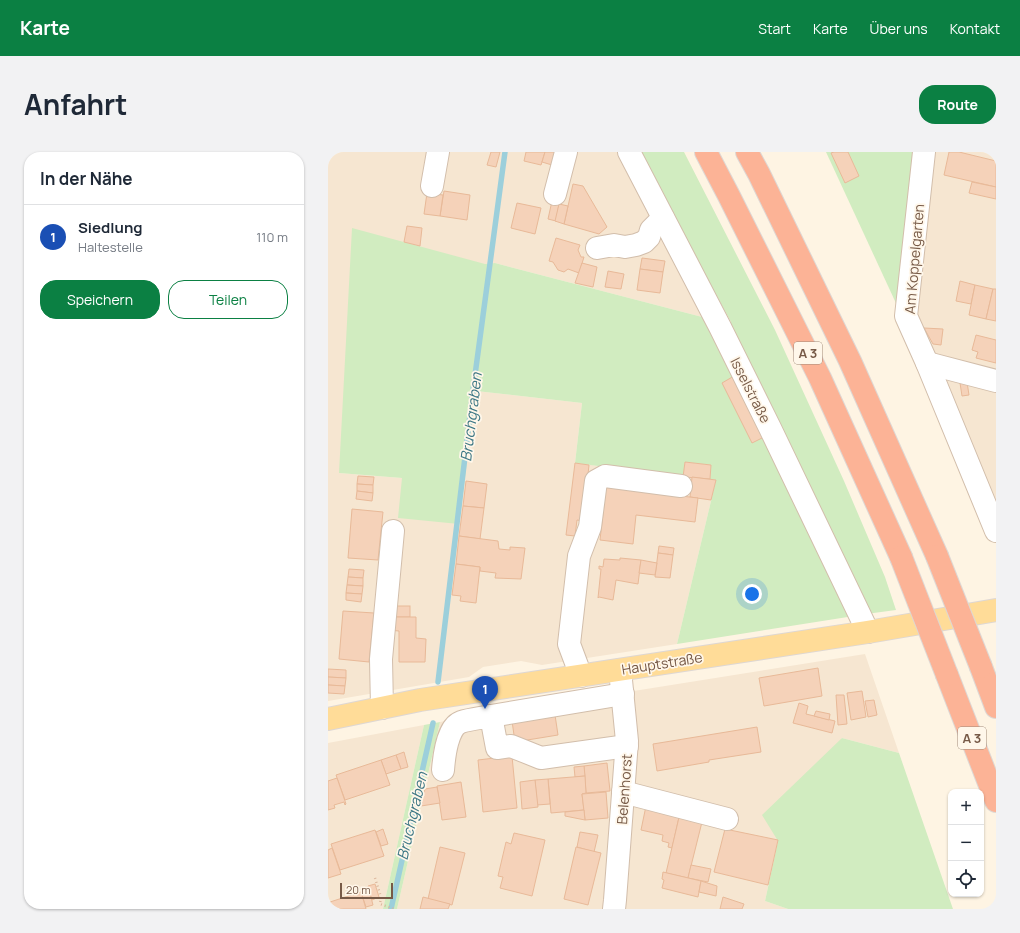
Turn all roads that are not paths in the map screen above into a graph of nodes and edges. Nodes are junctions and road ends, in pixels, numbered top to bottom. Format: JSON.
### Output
{"nodes":[{"id":1,"x":438,"y":152,"type":"edge"},
{"id":2,"x":566,"y":152,"type":"edge"},
{"id":3,"x":629,"y":152,"type":"edge"},
{"id":4,"x":706,"y":152,"type":"edge"},
{"id":5,"x":747,"y":152,"type":"edge"},
{"id":6,"x":924,"y":152,"type":"edge"},
{"id":7,"x":432,"y":186,"type":"dead end"},
{"id":8,"x":555,"y":194,"type":"dead end"},
{"id":9,"x":663,"y":218,"type":"junction"},
{"id":10,"x":597,"y":248,"type":"dead end"},
{"id":11,"x":927,"y":363,"type":"junction"},
{"id":12,"x":996,"y":381,"type":"edge"},
{"id":13,"x":681,"y":486,"type":"dead end"},
{"id":14,"x":393,"y":531,"type":"dead end"},
{"id":15,"x":996,"y":531,"type":"edge"},
{"id":16,"x":996,"y":610,"type":"edge"},
{"id":17,"x":868,"y":632,"type":"junction"},
{"id":18,"x":620,"y":670,"type":"junction"},
{"id":19,"x":581,"y":676,"type":"junction"},
{"id":20,"x":623,"y":694,"type":"junction"},
{"id":21,"x":996,"y":706,"type":"edge"},
{"id":22,"x":382,"y":708,"type":"junction"},
{"id":23,"x":491,"y":716,"type":"junction"},
{"id":24,"x":328,"y":719,"type":"edge"},
{"id":25,"x":627,"y":746,"type":"junction"},
{"id":26,"x":443,"y":770,"type":"dead end"},
{"id":27,"x":623,"y":792,"type":"junction"},
{"id":28,"x":996,"y":801,"type":"edge"},
{"id":29,"x":727,"y":819,"type":"dead end"},
{"id":30,"x":614,"y":909,"type":"edge"}],
"edges":[{"from":1,"to":7,"type":"street"},
{"from":2,"to":8,"type":"street"},
{"from":3,"to":9,"type":"street","name":"Isselstraße"},
{"from":4,"to":28,"type":"highway","number":"A 3","bridge":true},
{"from":5,"to":21,"type":"highway","number":"A 3","bridge":true},
{"from":6,"to":11,"type":"street","name":"Am Koppelgarten"},
{"from":9,"to":10,"type":"street"},
{"from":9,"to":17,"type":"street","name":"Isselstraße"},
{"from":11,"to":12,"type":"street"},
{"from":11,"to":15,"type":"street","name":"Am Koppelgarten"},
{"from":13,"to":19,"type":"street"},
{"from":14,"to":22,"type":"street"},
{"from":16,"to":17,"type":"main road","name":"Hauptstraße"},
{"from":17,"to":18,"type":"main road","name":"Hauptstraße"},
{"from":18,"to":19,"type":"main road","name":"Hauptstraße"},
{"from":18,"to":20,"type":"street","name":"Belenhorst"},
{"from":19,"to":22,"type":"main road","name":"Hauptstraße"},
{"from":20,"to":23,"type":"street"},
{"from":20,"to":25,"type":"street","name":"Belenhorst"},
{"from":22,"to":24,"type":"main road","name":"Hauptstraße"},
{"from":23,"to":25,"type":"street"},
{"from":23,"to":26,"type":"street"},
{"from":25,"to":27,"type":"street","name":"Belenhorst"},
{"from":27,"to":29,"type":"street"},
{"from":27,"to":30,"type":"street","name":"Belenhorst"}]}
